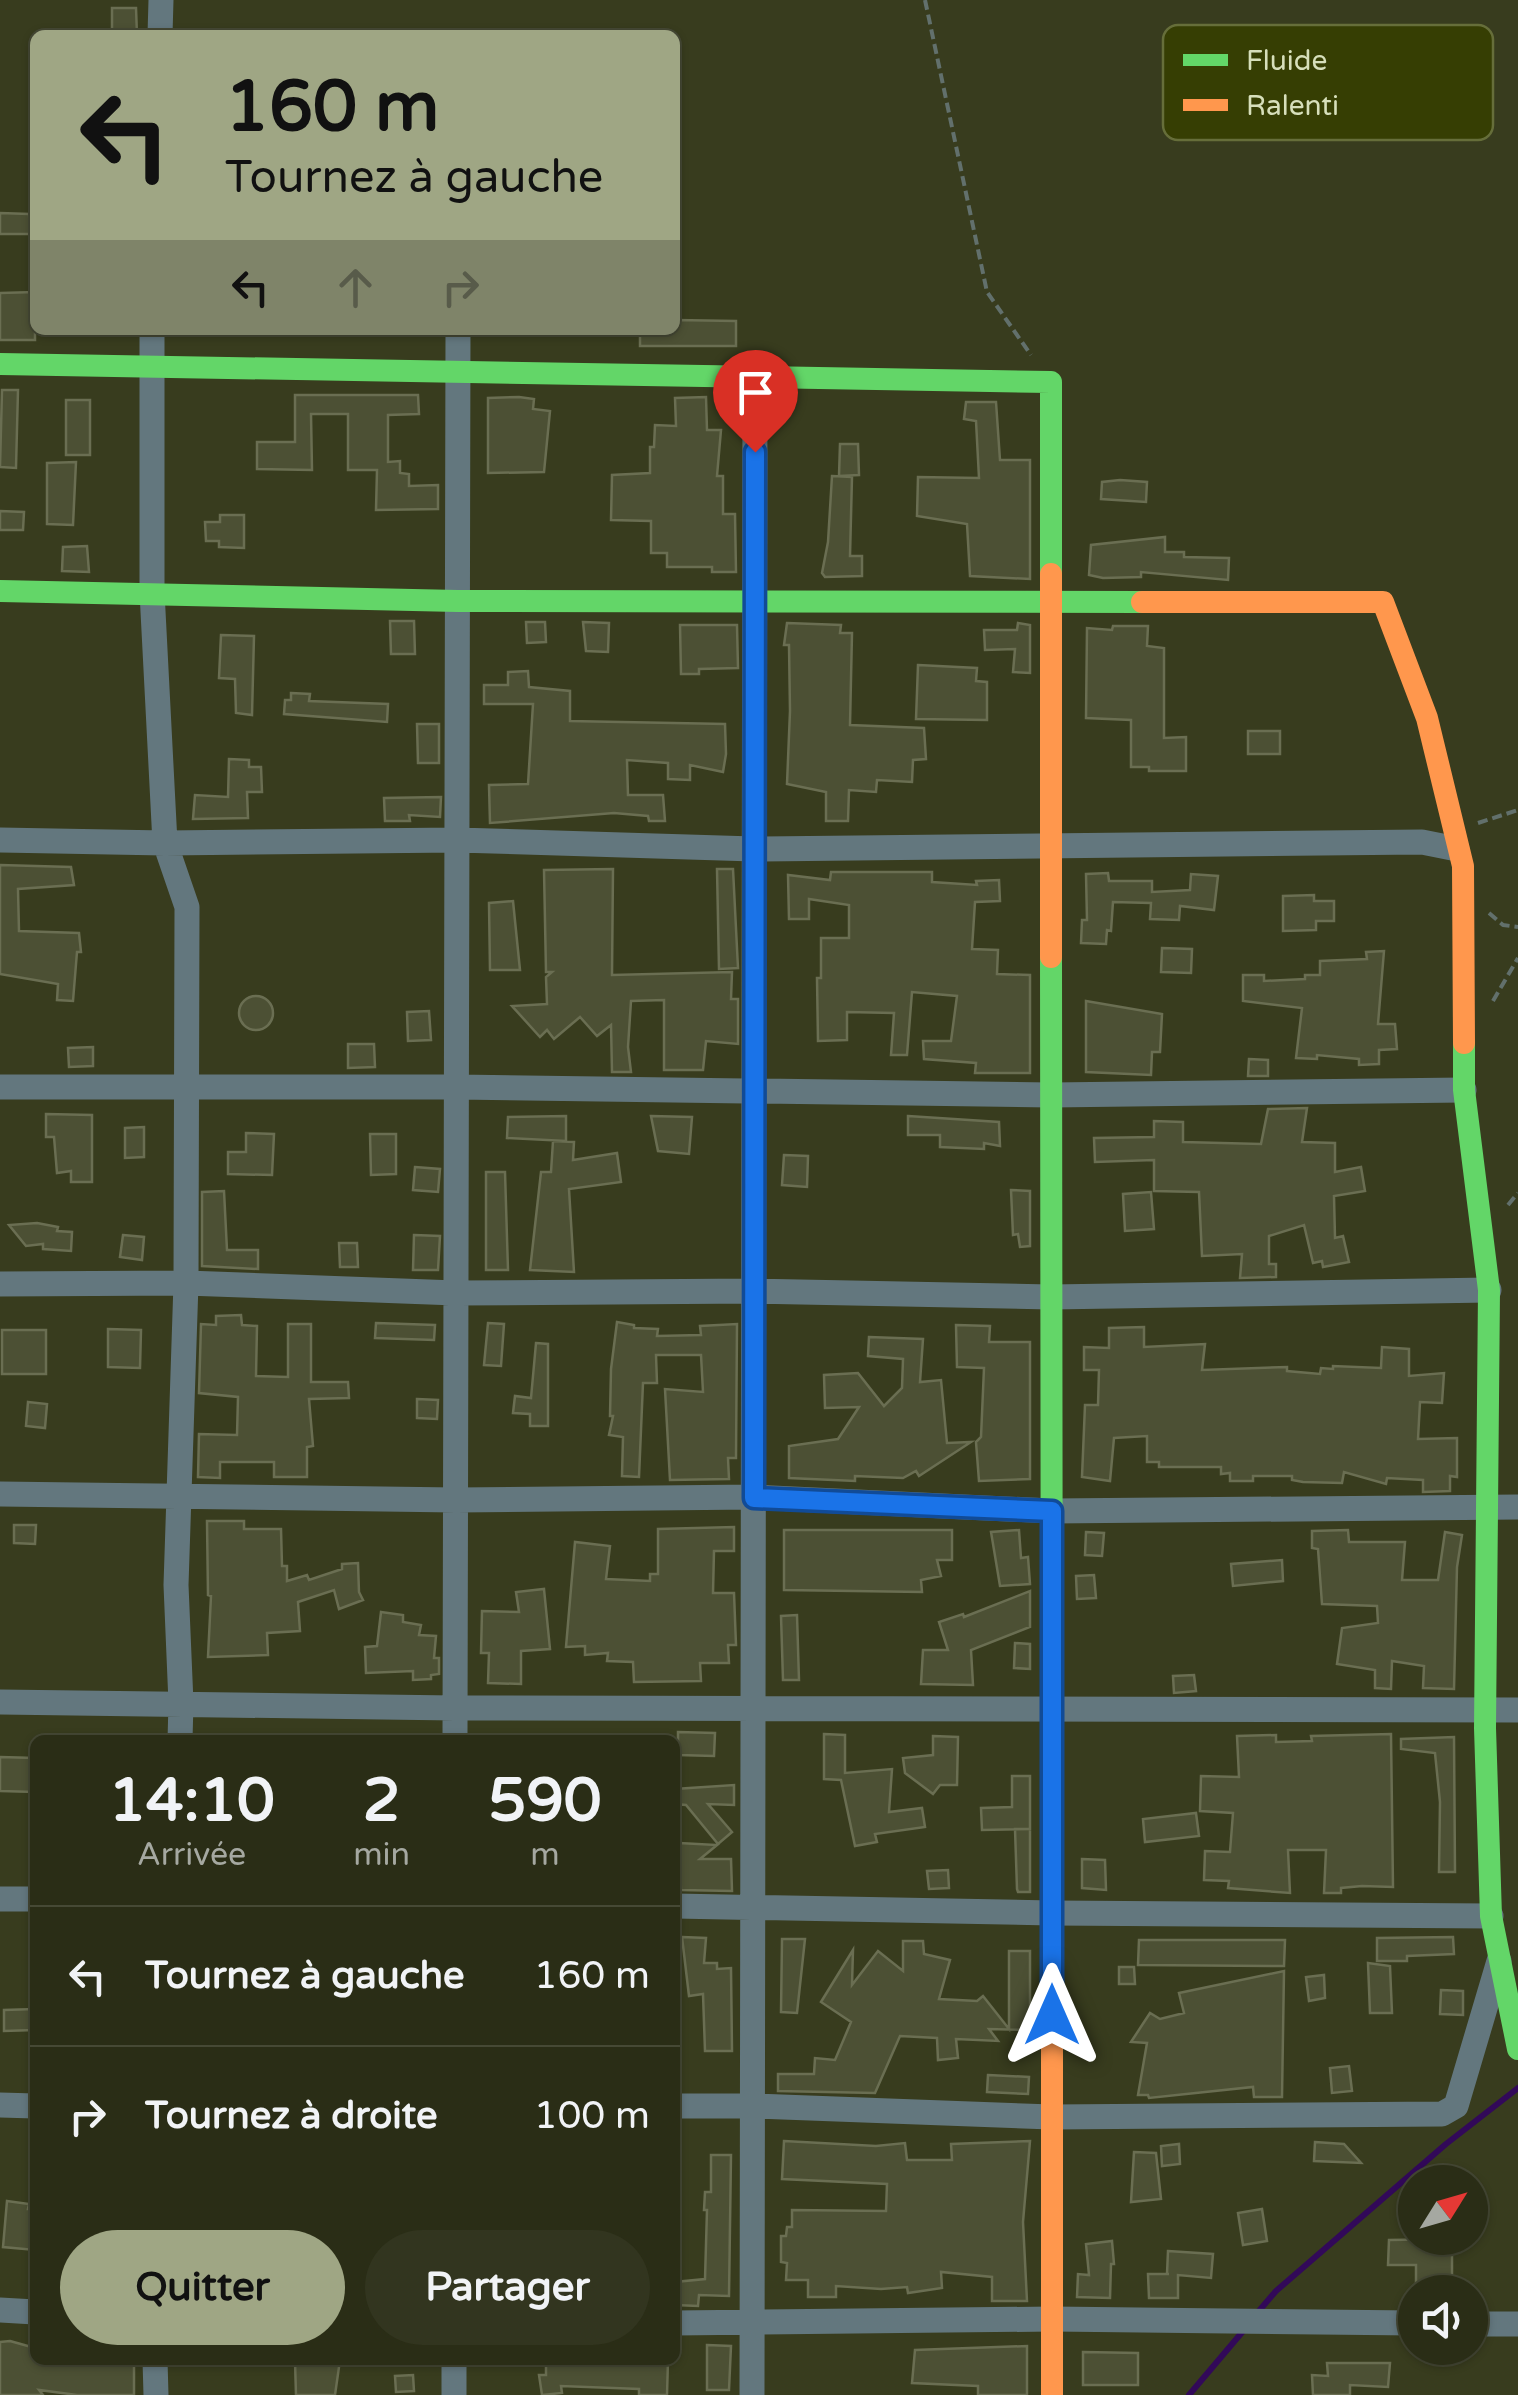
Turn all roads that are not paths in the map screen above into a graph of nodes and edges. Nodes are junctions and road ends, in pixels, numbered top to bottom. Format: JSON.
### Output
{"nodes":[{"id":1,"x":161,"y":0,"type":"edge"},
{"id":2,"x":160,"y":30,"type":"edge"},
{"id":3,"x":152,"y":335,"type":"edge"},
{"id":4,"x":458,"y":335,"type":"edge"},
{"id":5,"x":0,"y":364,"type":"edge"},
{"id":6,"x":152,"y":367,"type":"junction"},
{"id":7,"x":458,"y":372,"type":"junction"},
{"id":8,"x":755,"y":377,"type":"junction"},
{"id":9,"x":0,"y":591,"type":"edge"},
{"id":10,"x":152,"y":592,"type":"junction"},
{"id":11,"x":458,"y":601,"type":"junction"},
{"id":12,"x":755,"y":601,"type":"junction"},
{"id":13,"x":1051,"y":603,"type":"junction"},
{"id":14,"x":0,"y":840,"type":"edge"},
{"id":15,"x":457,"y":840,"type":"junction"},
{"id":16,"x":165,"y":843,"type":"junction"},
{"id":17,"x":1051,"y":846,"type":"junction"},
{"id":18,"x":754,"y":849,"type":"junction"},
{"id":19,"x":1457,"y":849,"type":"junction"},
{"id":20,"x":456,"y":1087,"type":"junction"},
{"id":21,"x":0,"y":1088,"type":"edge"},
{"id":22,"x":184,"y":1088,"type":"junction"},
{"id":23,"x":754,"y":1090,"type":"junction"},
{"id":24,"x":1464,"y":1090,"type":"junction"},
{"id":25,"x":1051,"y":1094,"type":"junction"},
{"id":26,"x":186,"y":1283,"type":"junction"},
{"id":27,"x":0,"y":1284,"type":"edge"},
{"id":28,"x":1488,"y":1290,"type":"junction"},
{"id":29,"x":754,"y":1292,"type":"junction"},
{"id":30,"x":456,"y":1293,"type":"junction"},
{"id":31,"x":1051,"y":1297,"type":"junction"},
{"id":32,"x":0,"y":1494,"type":"edge"},
{"id":33,"x":178,"y":1498,"type":"junction"},
{"id":34,"x":754,"y":1498,"type":"junction"},
{"id":35,"x":456,"y":1500,"type":"junction"},
{"id":36,"x":1485,"y":1507,"type":"junction"},
{"id":37,"x":1518,"y":1507,"type":"edge"},
{"id":38,"x":1052,"y":1511,"type":"junction"},
{"id":39,"x":0,"y":1702,"type":"edge"},
{"id":40,"x":181,"y":1703,"type":"junction"},
{"id":41,"x":455,"y":1708,"type":"junction"},
{"id":42,"x":1052,"y":1708,"type":"junction"},
{"id":43,"x":753,"y":1709,"type":"junction"},
{"id":44,"x":1485,"y":1710,"type":"junction"},
{"id":45,"x":1518,"y":1710,"type":"edge"},
{"id":46,"x":180,"y":1735,"type":"edge"},
{"id":47,"x":455,"y":1735,"type":"edge"},
{"id":48,"x":0,"y":1899,"type":"edge"},
{"id":49,"x":30,"y":1899,"type":"edge"},
{"id":50,"x":680,"y":1906,"type":"edge"},
{"id":51,"x":753,"y":1906,"type":"junction"},
{"id":52,"x":1052,"y":1913,"type":"junction"},
{"id":53,"x":1491,"y":1916,"type":"junction"},
{"id":54,"x":1499,"y":1961,"type":"junction"},
{"id":55,"x":1518,"y":2048,"type":"edge"},
{"id":56,"x":0,"y":2105,"type":"edge"},
{"id":57,"x":30,"y":2106,"type":"edge"},
{"id":58,"x":680,"y":2106,"type":"edge"},
{"id":59,"x":752,"y":2106,"type":"junction"},
{"id":60,"x":1052,"y":2117,"type":"junction"},
{"id":61,"x":0,"y":2310,"type":"edge"},
{"id":62,"x":30,"y":2312,"type":"edge"},
{"id":63,"x":1052,"y":2319,"type":"junction"},
{"id":64,"x":680,"y":2322,"type":"edge"},
{"id":65,"x":1398,"y":2323,"type":"edge"},
{"id":66,"x":752,"y":2324,"type":"junction"},
{"id":67,"x":1488,"y":2324,"type":"edge"},
{"id":68,"x":1518,"y":2324,"type":"edge"},
{"id":69,"x":156,"y":2365,"type":"edge"},
{"id":70,"x":454,"y":2365,"type":"edge"},
{"id":71,"x":156,"y":2395,"type":"edge"},
{"id":72,"x":454,"y":2395,"type":"edge"},
{"id":73,"x":752,"y":2395,"type":"edge"},
{"id":74,"x":1052,"y":2395,"type":"edge"}],
"edges":[{"from":1,"to":2,"type":"street"},
{"from":3,"to":6,"type":"street"},
{"from":4,"to":7,"type":"street"},
{"from":5,"to":6,"type":"street"},
{"from":6,"to":7,"type":"street"},
{"from":6,"to":10,"type":"street"},
{"from":7,"to":8,"type":"street"},
{"from":7,"to":11,"type":"street"},
{"from":8,"to":12,"type":"street"},
{"from":8,"to":13,"type":"street"},
{"from":9,"to":10,"type":"street"},
{"from":10,"to":11,"type":"street"},
{"from":10,"to":16,"type":"street"},
{"from":11,"to":12,"type":"street"},
{"from":11,"to":15,"type":"street"},
{"from":12,"to":13,"type":"street"},
{"from":12,"to":18,"type":"street"},
{"from":13,"to":17,"type":"street"},
{"from":13,"to":19,"type":"street"},
{"from":14,"to":16,"type":"street"},
{"from":15,"to":16,"type":"street"},
{"from":15,"to":18,"type":"street"},
{"from":15,"to":20,"type":"street"},
{"from":16,"to":22,"type":"street"},
{"from":17,"to":18,"type":"street"},
{"from":17,"to":19,"type":"street"},
{"from":17,"to":25,"type":"street"},
{"from":18,"to":23,"type":"street"},
{"from":19,"to":24,"type":"street"},
{"from":20,"to":22,"type":"street"},
{"from":20,"to":23,"type":"street"},
{"from":20,"to":30,"type":"street"},
{"from":21,"to":22,"type":"street"},
{"from":22,"to":26,"type":"street"},
{"from":23,"to":25,"type":"street"},
{"from":23,"to":29,"type":"street"},
{"from":24,"to":25,"type":"street"},
{"from":24,"to":28,"type":"street"},
{"from":25,"to":31,"type":"street"},
{"from":26,"to":27,"type":"street"},
{"from":26,"to":30,"type":"street"},
{"from":26,"to":33,"type":"street"},
{"from":28,"to":31,"type":"street"},
{"from":28,"to":36,"type":"street"},
{"from":29,"to":30,"type":"street"},
{"from":29,"to":31,"type":"street"},
{"from":29,"to":34,"type":"street"},
{"from":30,"to":35,"type":"street"},
{"from":31,"to":38,"type":"street"},
{"from":32,"to":33,"type":"street"},
{"from":33,"to":35,"type":"street"},
{"from":33,"to":40,"type":"street"},
{"from":34,"to":35,"type":"street"},
{"from":34,"to":38,"type":"street"},
{"from":34,"to":43,"type":"street"},
{"from":35,"to":41,"type":"street"},
{"from":36,"to":37,"type":"street"},
{"from":36,"to":38,"type":"street"},
{"from":36,"to":44,"type":"street"},
{"from":38,"to":42,"type":"street"},
{"from":39,"to":40,"type":"street"},
{"from":40,"to":41,"type":"street"},
{"from":40,"to":46,"type":"street"},
{"from":41,"to":43,"type":"street"},
{"from":41,"to":47,"type":"street"},
{"from":42,"to":43,"type":"street"},
{"from":42,"to":44,"type":"street"},
{"from":42,"to":52,"type":"street"},
{"from":43,"to":51,"type":"street"},
{"from":44,"to":45,"type":"street"},
{"from":44,"to":53,"type":"street"},
{"from":48,"to":49,"type":"street"},
{"from":50,"to":51,"type":"street"},
{"from":51,"to":52,"type":"street"},
{"from":51,"to":59,"type":"street"},
{"from":52,"to":53,"type":"street"},
{"from":52,"to":60,"type":"street"},
{"from":53,"to":54,"type":"street"},
{"from":54,"to":55,"type":"street"},
{"from":54,"to":60,"type":"street"},
{"from":56,"to":57,"type":"street"},
{"from":58,"to":59,"type":"street"},
{"from":59,"to":60,"type":"street"},
{"from":59,"to":66,"type":"street"},
{"from":60,"to":63,"type":"street"},
{"from":61,"to":62,"type":"street"},
{"from":63,"to":65,"type":"street"},
{"from":63,"to":66,"type":"street"},
{"from":63,"to":74,"type":"street"},
{"from":64,"to":66,"type":"street"},
{"from":66,"to":73,"type":"street"},
{"from":67,"to":68,"type":"street"},
{"from":69,"to":71,"type":"street"},
{"from":70,"to":72,"type":"street"}]}
